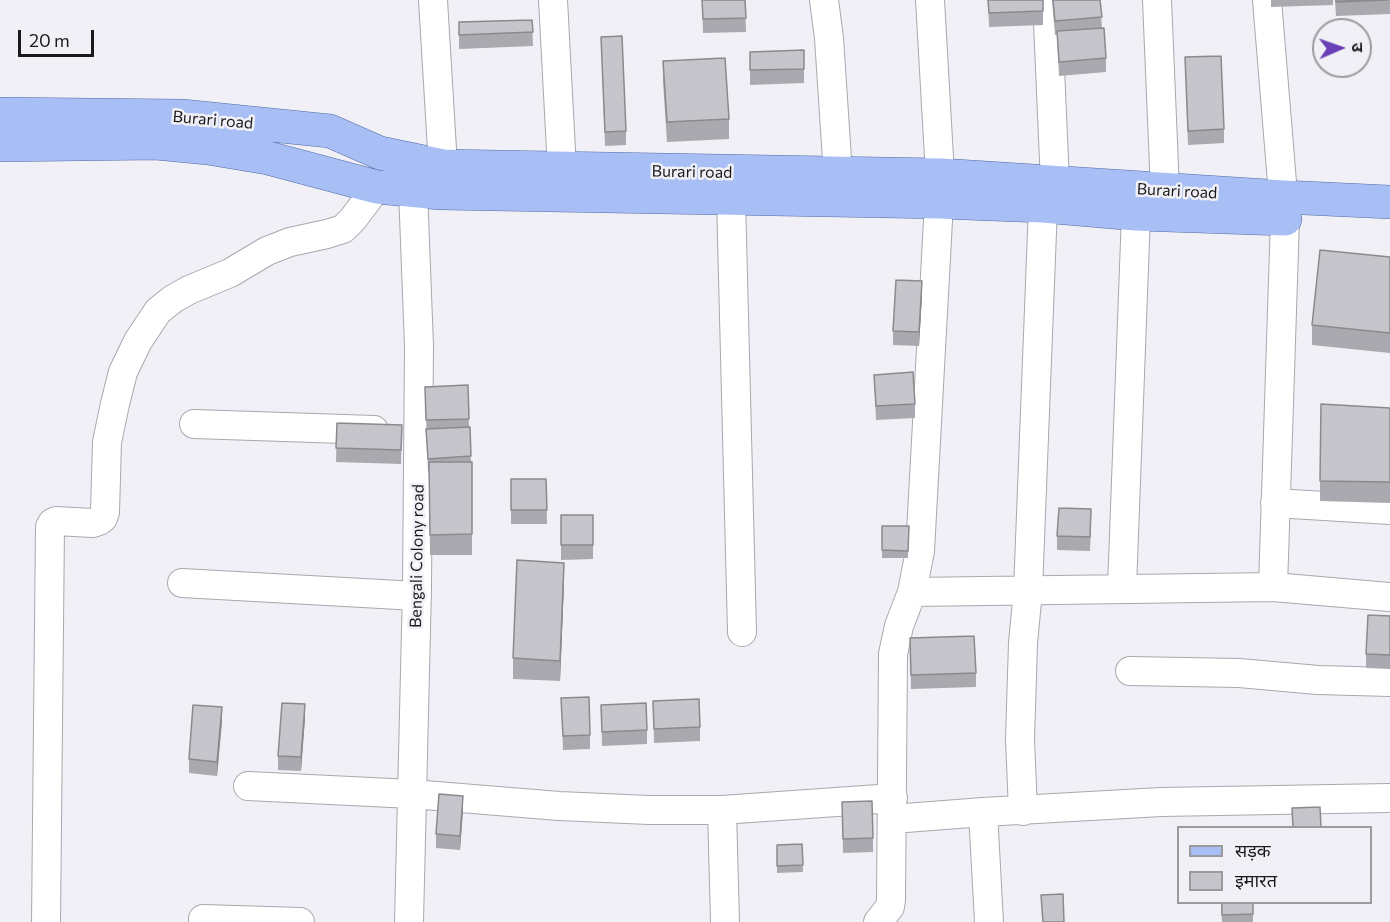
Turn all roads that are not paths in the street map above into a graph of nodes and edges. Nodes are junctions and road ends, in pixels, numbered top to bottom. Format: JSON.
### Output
{"nodes":[{"id":1,"x":433,"y":0,"type":"edge"},
{"id":2,"x":553,"y":0,"type":"edge"},
{"id":3,"x":824,"y":0,"type":"edge"},
{"id":4,"x":930,"y":0,"type":"edge"},
{"id":5,"x":1047,"y":0,"type":"edge"},
{"id":6,"x":1157,"y":0,"type":"edge"},
{"id":7,"x":1267,"y":0,"type":"edge"},
{"id":8,"x":0,"y":114,"type":"edge"},
{"id":9,"x":0,"y":145,"type":"edge"},
{"id":10,"x":443,"y":166,"type":"junction"},
{"id":11,"x":562,"y":169,"type":"junction"},
{"id":12,"x":838,"y":174,"type":"junction"},
{"id":13,"x":377,"y":187,"type":"junction"},
{"id":14,"x":939,"y":189,"type":"junction"},
{"id":15,"x":413,"y":190,"type":"junction"},
{"id":16,"x":1165,"y":190,"type":"junction"},
{"id":17,"x":1049,"y":195,"type":"junction"},
{"id":18,"x":731,"y":198,"type":"junction"},
{"id":19,"x":1390,"y":202,"type":"edge"},
{"id":20,"x":1284,"y":208,"type":"junction"},
{"id":21,"x":1136,"y":214,"type":"junction"},
{"id":22,"x":1390,"y":225,"type":"edge"},
{"id":23,"x":194,"y":424,"type":"dead end"},
{"id":24,"x":418,"y":431,"type":"junction"},
{"id":25,"x":1275,"y":503,"type":"junction"},
{"id":26,"x":1390,"y":510,"type":"edge"},
{"id":27,"x":182,"y":583,"type":"dead end"},
{"id":28,"x":1273,"y":587,"type":"junction"},
{"id":29,"x":1122,"y":588,"type":"junction"},
{"id":30,"x":1028,"y":591,"type":"junction"},
{"id":31,"x":912,"y":592,"type":"junction"},
{"id":32,"x":417,"y":596,"type":"junction"},
{"id":33,"x":1390,"y":597,"type":"edge"},
{"id":34,"x":741,"y":632,"type":"dead end"},
{"id":35,"x":1130,"y":671,"type":"dead end"},
{"id":36,"x":1390,"y":682,"type":"edge"},
{"id":37,"x":248,"y":786,"type":"dead end"},
{"id":38,"x":412,"y":794,"type":"junction"},
{"id":39,"x":1390,"y":798,"type":"edge"},
{"id":40,"x":893,"y":809,"type":"junction"},
{"id":41,"x":722,"y":810,"type":"junction"},
{"id":42,"x":1023,"y":811,"type":"junction"},
{"id":43,"x":983,"y":812,"type":"junction"},
{"id":44,"x":203,"y":919,"type":"dead end"},
{"id":45,"x":46,"y":922,"type":"edge"},
{"id":46,"x":300,"y":922,"type":"edge"},
{"id":47,"x":409,"y":922,"type":"edge"},
{"id":48,"x":725,"y":922,"type":"edge"},
{"id":49,"x":878,"y":922,"type":"edge"},
{"id":50,"x":988,"y":922,"type":"edge"}],
"edges":[{"from":1,"to":10,"type":"street"},
{"from":2,"to":11,"type":"street"},
{"from":3,"to":12,"type":"street"},
{"from":4,"to":14,"type":"street"},
{"from":5,"to":17,"type":"street"},
{"from":6,"to":16,"type":"street"},
{"from":7,"to":20,"type":"street"},
{"from":8,"to":10,"type":"main road","name":"Burari road"},
{"from":9,"to":13,"type":"main road","name":"Burari road"},
{"from":10,"to":11,"type":"main road","name":"Burari road"},
{"from":11,"to":12,"type":"main road","name":"Burari road"},
{"from":12,"to":14,"type":"main road","name":"Burari road"},
{"from":13,"to":15,"type":"main road","name":"Burari road"},
{"from":13,"to":45,"type":"street"},
{"from":14,"to":17,"type":"main road","name":"Burari road"},
{"from":14,"to":18,"type":"main road","name":"Burari road"},
{"from":14,"to":31,"type":"street"},
{"from":15,"to":18,"type":"main road","name":"Burari road"},
{"from":15,"to":24,"type":"street","name":"Bengali Colony road"},
{"from":16,"to":17,"type":"main road","name":"Burari road"},
{"from":16,"to":20,"type":"main road","name":"Burari road"},
{"from":17,"to":21,"type":"main road","name":"Burari road"},
{"from":17,"to":30,"type":"street"},
{"from":18,"to":34,"type":"street"},
{"from":19,"to":20,"type":"main road","name":"Burari road"},
{"from":20,"to":21,"type":"main road","name":"Burari road"},
{"from":20,"to":22,"type":"main road","name":"Burari road"},
{"from":20,"to":25,"type":"street"},
{"from":21,"to":29,"type":"street"},
{"from":23,"to":24,"type":"street"},
{"from":24,"to":32,"type":"street","name":"Bengali Colony road"},
{"from":25,"to":26,"type":"street"},
{"from":25,"to":28,"type":"street"},
{"from":27,"to":32,"type":"street"},
{"from":28,"to":29,"type":"street"},
{"from":28,"to":33,"type":"street"},
{"from":29,"to":30,"type":"street"},
{"from":30,"to":31,"type":"street"},
{"from":30,"to":42,"type":"street"},
{"from":31,"to":40,"type":"street"},
{"from":32,"to":38,"type":"street","name":"Bengali Colony road"},
{"from":35,"to":36,"type":"street"},
{"from":37,"to":38,"type":"street"},
{"from":38,"to":41,"type":"street"},
{"from":38,"to":47,"type":"street","name":"Bengali Colony road"},
{"from":39,"to":42,"type":"street"},
{"from":40,"to":41,"type":"street"},
{"from":40,"to":43,"type":"street"},
{"from":40,"to":49,"type":"street"},
{"from":41,"to":48,"type":"street"},
{"from":42,"to":43,"type":"street"},
{"from":43,"to":50,"type":"street"},
{"from":44,"to":46,"type":"street"}]}
